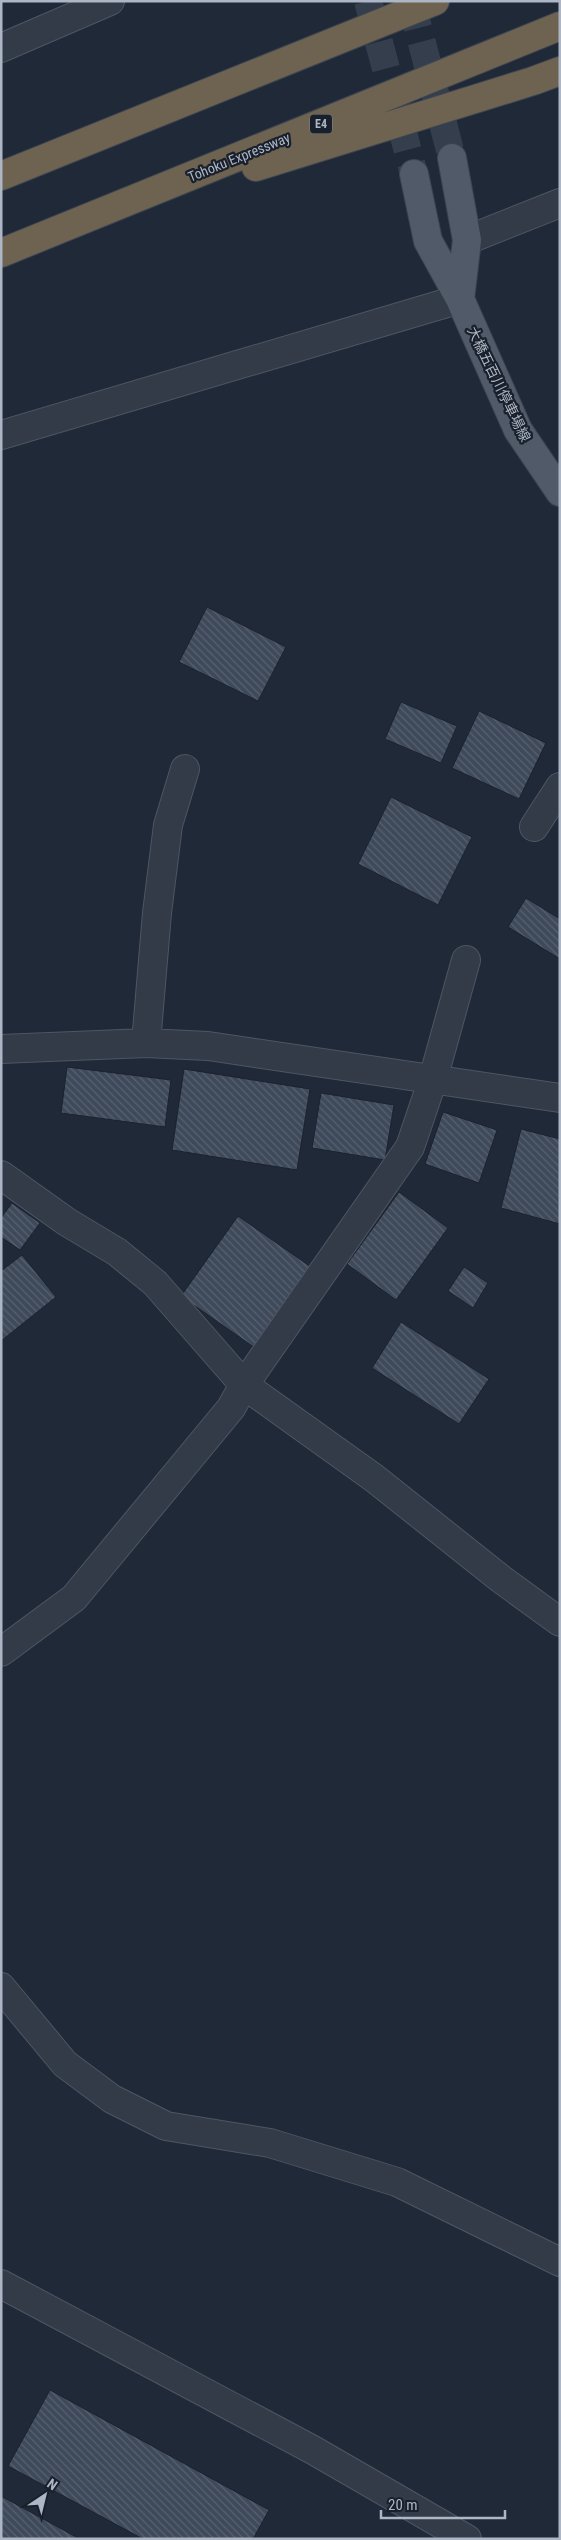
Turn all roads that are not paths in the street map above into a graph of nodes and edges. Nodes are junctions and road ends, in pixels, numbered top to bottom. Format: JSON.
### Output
{"nodes":[{"id":1,"x":110,"y":1,"type":"edge"},
{"id":2,"x":435,"y":1,"type":"edge"},
{"id":3,"x":560,"y":26,"type":"edge"},
{"id":4,"x":1,"y":48,"type":"edge"},
{"id":5,"x":560,"y":71,"type":"edge"},
{"id":6,"x":452,"y":158,"type":"tunnel mouth"},
{"id":7,"x":414,"y":174,"type":"tunnel mouth"},
{"id":8,"x":1,"y":176,"type":"edge"},
{"id":9,"x":560,"y":203,"type":"edge"},
{"id":10,"x":81,"y":222,"type":"junction"},
{"id":11,"x":467,"y":240,"type":"junction"},
{"id":12,"x":1,"y":252,"type":"edge"},
{"id":13,"x":460,"y":299,"type":"junction"},
{"id":14,"x":1,"y":435,"type":"edge"},
{"id":15,"x":560,"y":492,"type":"edge"},
{"id":16,"x":185,"y":769,"type":"dead end"},
{"id":17,"x":560,"y":787,"type":"edge"},
{"id":18,"x":534,"y":827,"type":"dead end"},
{"id":19,"x":466,"y":960,"type":"dead end"},
{"id":20,"x":146,"y":1043,"type":"junction"},
{"id":21,"x":1,"y":1049,"type":"edge"},
{"id":22,"x":433,"y":1079,"type":"junction"},
{"id":23,"x":560,"y":1098,"type":"edge"},
{"id":24,"x":1,"y":1174,"type":"edge"},
{"id":25,"x":244,"y":1385,"type":"junction"},
{"id":26,"x":560,"y":1622,"type":"edge"},
{"id":27,"x":1,"y":1652,"type":"edge"},
{"id":28,"x":1,"y":1987,"type":"edge"},
{"id":29,"x":560,"y":2262,"type":"edge"},
{"id":30,"x":1,"y":2284,"type":"edge"},
{"id":31,"x":467,"y":2539,"type":"edge"}],
"edges":[{"from":1,"to":4,"type":"street"},
{"from":2,"to":8,"type":"highway"},
{"from":3,"to":10,"type":"highway","name":"Tohoku Expressway","number":"E4"},
{"from":5,"to":10,"type":"highway"},
{"from":6,"to":11,"type":"main road"},
{"from":7,"to":13,"type":"main road","name":"大橋五百川停車場線"},
{"from":9,"to":11,"type":"street"},
{"from":10,"to":12,"type":"highway","name":"Tohoku Expressway","number":"E4"},
{"from":11,"to":13,"type":"main road"},
{"from":13,"to":14,"type":"street"},
{"from":13,"to":15,"type":"main road","name":"大橋五百川停車場線"},
{"from":16,"to":20,"type":"street"},
{"from":17,"to":18,"type":"street"},
{"from":19,"to":22,"type":"street"},
{"from":20,"to":21,"type":"street"},
{"from":20,"to":22,"type":"street"},
{"from":22,"to":23,"type":"street"},
{"from":22,"to":25,"type":"street"},
{"from":24,"to":25,"type":"street"},
{"from":25,"to":26,"type":"street"},
{"from":25,"to":27,"type":"street"},
{"from":28,"to":29,"type":"street"},
{"from":30,"to":31,"type":"street"}]}
